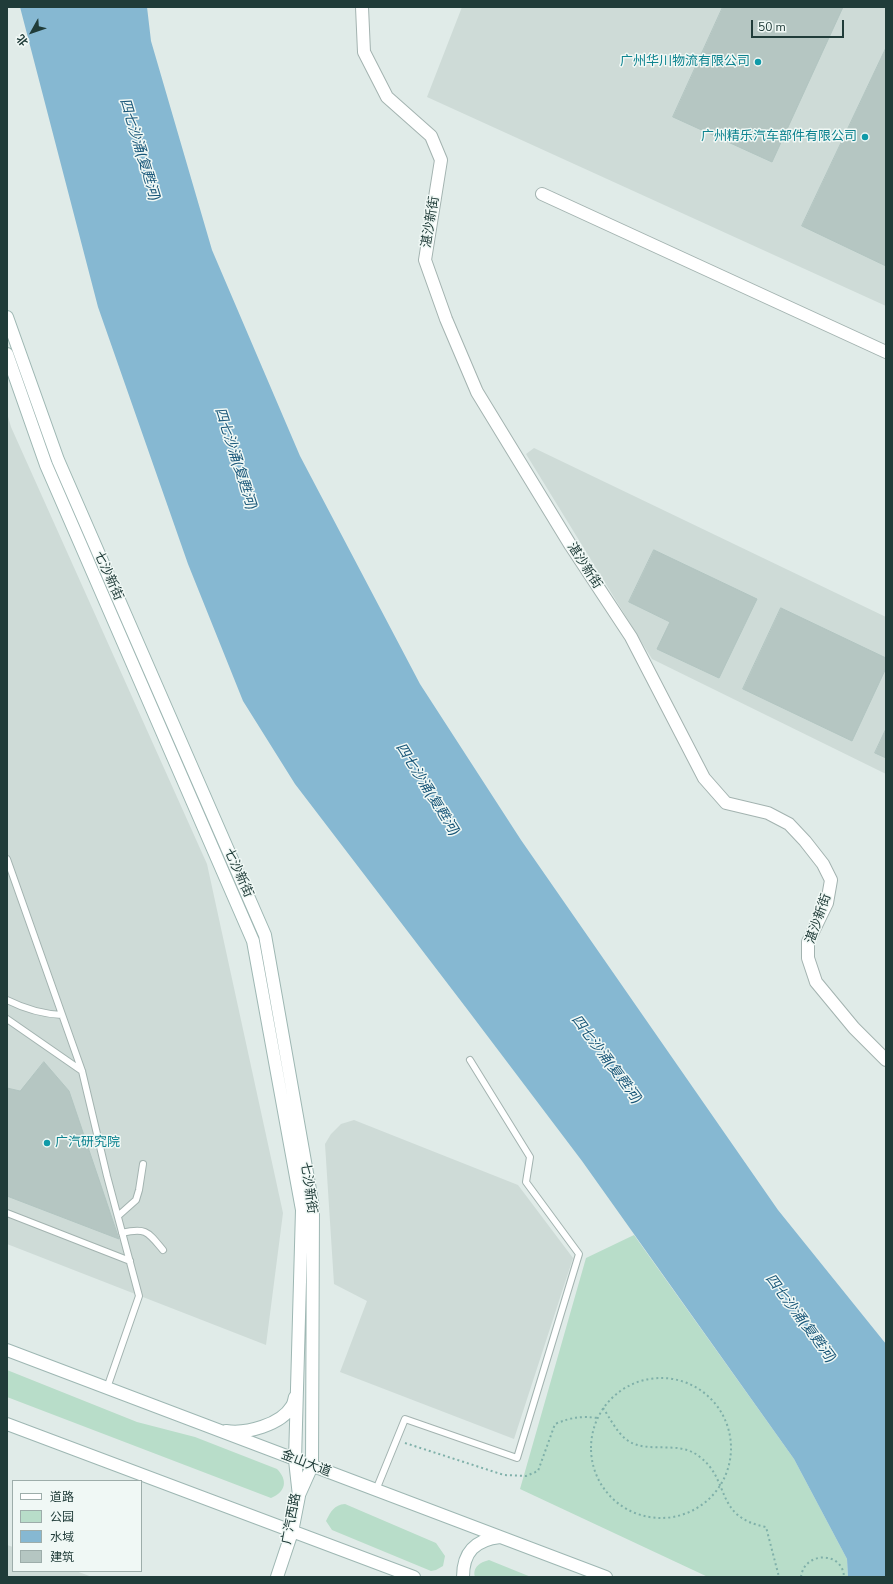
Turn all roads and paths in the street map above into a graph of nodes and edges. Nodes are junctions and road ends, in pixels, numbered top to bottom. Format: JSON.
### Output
{"nodes":[{"id":1,"x":362,"y":7,"type":"edge"},
{"id":2,"x":542,"y":194,"type":"dead end"},
{"id":3,"x":7,"y":317,"type":"edge"},
{"id":4,"x":886,"y":352,"type":"edge"},
{"id":5,"x":7,"y":354,"type":"edge"},
{"id":6,"x":7,"y":859,"type":"edge"},
{"id":7,"x":7,"y":1000,"type":"edge"},
{"id":8,"x":62,"y":1015,"type":"junction"},
{"id":9,"x":7,"y":1019,"type":"edge"},
{"id":10,"x":884,"y":1056,"type":"edge"},
{"id":11,"x":470,"y":1060,"type":"dead end"},
{"id":12,"x":82,"y":1071,"type":"junction"},
{"id":13,"x":142,"y":1164,"type":"dead end"},
{"id":14,"x":7,"y":1213,"type":"edge"},
{"id":15,"x":118,"y":1216,"type":"junction"},
{"id":16,"x":122,"y":1233,"type":"junction"},
{"id":17,"x":163,"y":1250,"type":"dead end"},
{"id":18,"x":130,"y":1261,"type":"junction"},
{"id":19,"x":7,"y":1350,"type":"edge"},
{"id":20,"x":107,"y":1388,"type":"junction"},
{"id":21,"x":297,"y":1392,"type":"junction"},
{"id":22,"x":603,"y":1408,"type":"junction"},
{"id":23,"x":7,"y":1424,"type":"edge"},
{"id":24,"x":217,"y":1430,"type":"junction"},
{"id":25,"x":295,"y":1460,"type":"junction"},
{"id":26,"x":312,"y":1466,"type":"junction"},
{"id":27,"x":720,"y":1488,"type":"junction"},
{"id":28,"x":376,"y":1490,"type":"junction"},
{"id":29,"x":299,"y":1496,"type":"junction"},
{"id":30,"x":292,"y":1532,"type":"junction"},
{"id":31,"x":501,"y":1537,"type":"junction"},
{"id":32,"x":277,"y":1577,"type":"edge"},
{"id":33,"x":414,"y":1577,"type":"edge"},
{"id":34,"x":463,"y":1577,"type":"edge"},
{"id":35,"x":606,"y":1577,"type":"edge"},
{"id":36,"x":779,"y":1577,"type":"edge"},
{"id":37,"x":801,"y":1577,"type":"edge"},
{"id":38,"x":844,"y":1577,"type":"edge"}],
"edges":[{"from":1,"to":10,"type":"street","name":"湛沙新街"},
{"from":2,"to":4,"type":"street"},
{"from":3,"to":26,"type":"street","name":"七沙新街"},
{"from":5,"to":21,"type":"street","name":"七沙新街"},
{"from":6,"to":8,"type":"lane"},
{"from":7,"to":8,"type":"lane"},
{"from":8,"to":12,"type":"lane"},
{"from":9,"to":12,"type":"lane"},
{"from":11,"to":28,"type":"lane"},
{"from":12,"to":15,"type":"lane"},
{"from":13,"to":15,"type":"lane"},
{"from":14,"to":18,"type":"lane"},
{"from":15,"to":16,"type":"lane"},
{"from":16,"to":17,"type":"lane"},
{"from":16,"to":18,"type":"lane"},
{"from":18,"to":20,"type":"lane"},
{"from":19,"to":20,"type":"street","name":"金山大道"},
{"from":20,"to":24,"type":"street","name":"金山大道"},
{"from":21,"to":24,"type":"street"},
{"from":21,"to":25,"type":"street","name":"七沙新街"},
{"from":22,"to":27,"type":"path"},
{"from":22,"to":27,"type":"path"},
{"from":22,"to":27,"type":"path"},
{"from":23,"to":30,"type":"street"},
{"from":24,"to":25,"type":"street","name":"金山大道"},
{"from":25,"to":26,"type":"street","name":"金山大道"},
{"from":25,"to":29,"type":"street","name":"广汽西路"},
{"from":26,"to":28,"type":"street","name":"金山大道"},
{"from":26,"to":29,"type":"street"},
{"from":27,"to":36,"type":"path"},
{"from":28,"to":31,"type":"street","name":"金山大道"},
{"from":29,"to":30,"type":"street","name":"广汽西路"},
{"from":30,"to":32,"type":"street","name":"广汽西路"},
{"from":30,"to":33,"type":"street"},
{"from":31,"to":34,"type":"street"},
{"from":31,"to":35,"type":"street","name":"金山大道"},
{"from":37,"to":38,"type":"path"}]}
